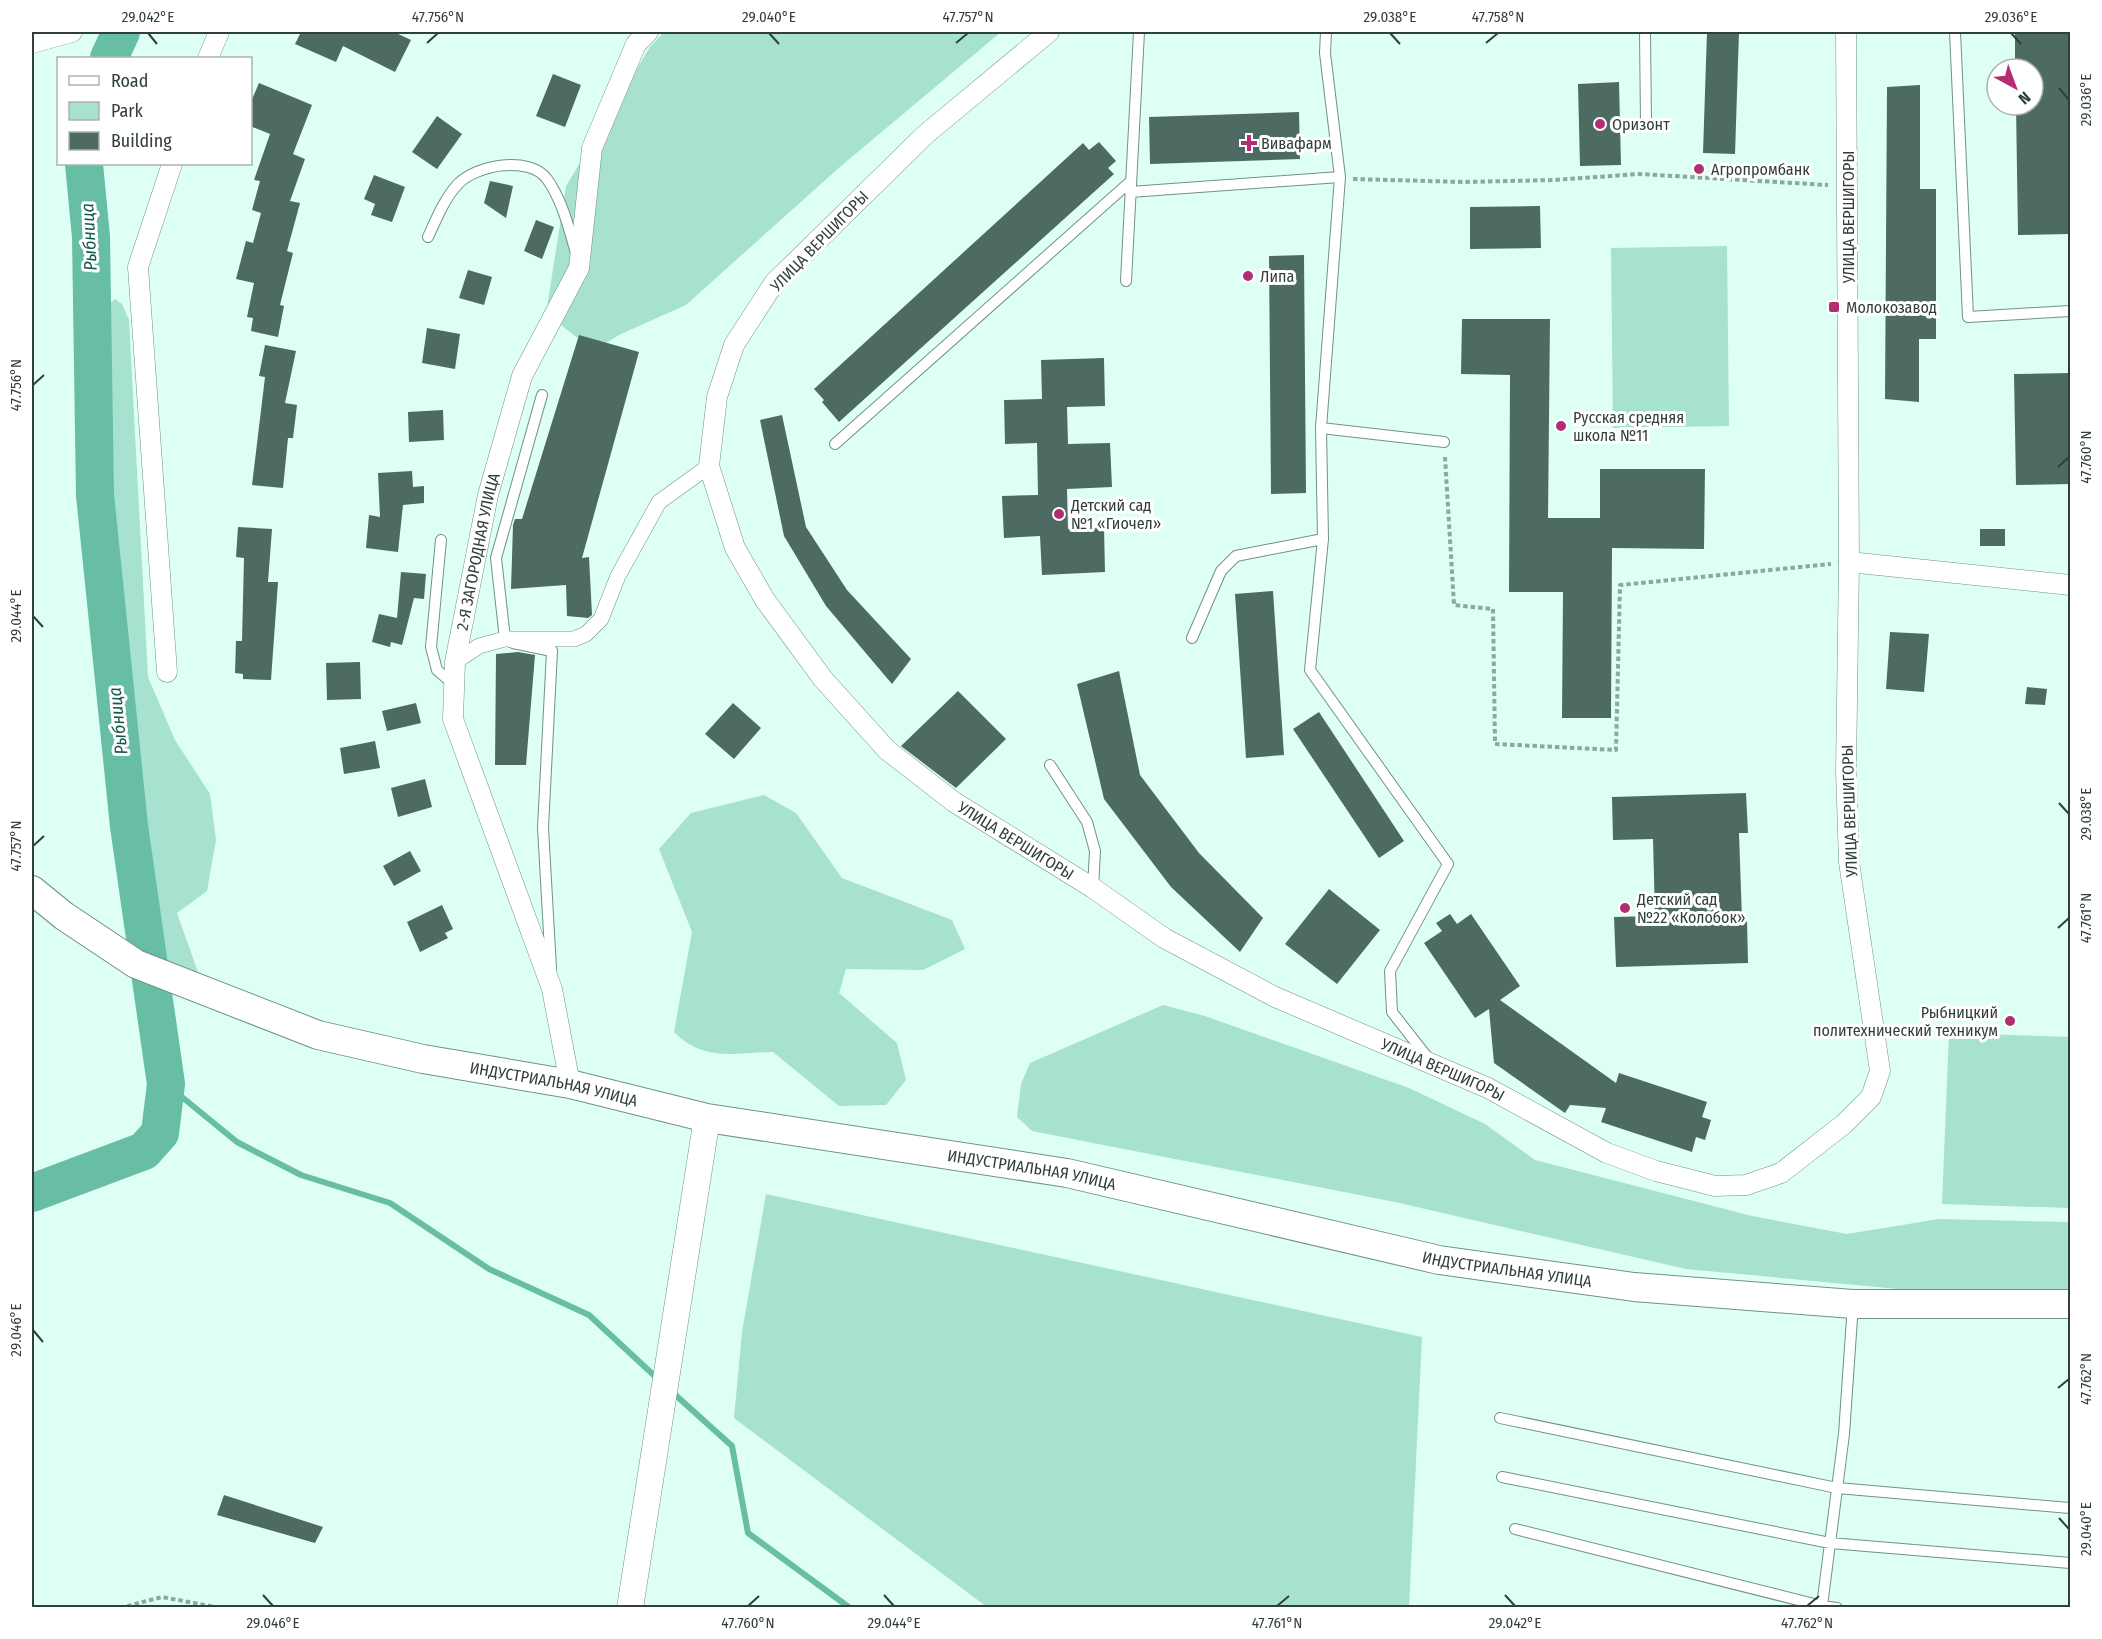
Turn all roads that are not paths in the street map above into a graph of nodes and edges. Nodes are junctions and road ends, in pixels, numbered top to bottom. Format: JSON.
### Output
{"nodes":[{"id":1,"x":72,"y":32,"type":"edge"},
{"id":2,"x":219,"y":32,"type":"edge"},
{"id":3,"x":1049,"y":32,"type":"edge"},
{"id":4,"x":1139,"y":32,"type":"edge"},
{"id":5,"x":1326,"y":32,"type":"edge"},
{"id":6,"x":1645,"y":32,"type":"edge"},
{"id":7,"x":1846,"y":32,"type":"edge"},
{"id":8,"x":1955,"y":32,"type":"edge"},
{"id":9,"x":641,"y":36,"type":"edge"},
{"id":10,"x":32,"y":43,"type":"edge"},
{"id":11,"x":208,"y":57,"type":"edge"},
{"id":12,"x":1646,"y":123,"type":"dead end"},
{"id":13,"x":172,"y":165,"type":"edge"},
{"id":14,"x":1340,"y":177,"type":"junction"},
{"id":15,"x":1131,"y":187,"type":"junction"},
{"id":16,"x":428,"y":237,"type":"dead end"},
{"id":17,"x":579,"y":268,"type":"junction"},
{"id":18,"x":1126,"y":281,"type":"dead end"},
{"id":19,"x":2070,"y":311,"type":"edge"},
{"id":20,"x":542,"y":395,"type":"dead end"},
{"id":21,"x":1321,"y":428,"type":"junction"},
{"id":22,"x":1444,"y":442,"type":"road end"},
{"id":23,"x":835,"y":444,"type":"dead end"},
{"id":24,"x":709,"y":466,"type":"junction"},
{"id":25,"x":1323,"y":539,"type":"junction"},
{"id":26,"x":441,"y":540,"type":"dead end"},
{"id":27,"x":1849,"y":562,"type":"junction"},
{"id":28,"x":2070,"y":585,"type":"edge"},
{"id":29,"x":1192,"y":638,"type":"dead end"},
{"id":30,"x":505,"y":639,"type":"junction"},
{"id":31,"x":455,"y":662,"type":"junction"},
{"id":32,"x":167,"y":672,"type":"dead end"},
{"id":33,"x":452,"y":683,"type":"junction"},
{"id":34,"x":1050,"y":765,"type":"dead end"},
{"id":35,"x":1093,"y":888,"type":"junction"},
{"id":36,"x":32,"y":890,"type":"edge"},
{"id":37,"x":552,"y":989,"type":"junction"},
{"id":38,"x":1434,"y":1065,"type":"junction"},
{"id":39,"x":570,"y":1084,"type":"junction"},
{"id":40,"x":707,"y":1118,"type":"junction"},
{"id":41,"x":1853,"y":1304,"type":"junction"},
{"id":42,"x":2070,"y":1304,"type":"edge"},
{"id":43,"x":1500,"y":1418,"type":"dead end"},
{"id":44,"x":1502,"y":1477,"type":"dead end"},
{"id":45,"x":1837,"y":1488,"type":"junction"},
{"id":46,"x":2070,"y":1508,"type":"edge"},
{"id":47,"x":1515,"y":1529,"type":"dead end"},
{"id":48,"x":1830,"y":1543,"type":"junction"},
{"id":49,"x":2070,"y":1563,"type":"edge"},
{"id":50,"x":1822,"y":1606,"type":"edge"},
{"id":51,"x":630,"y":1608,"type":"edge"},
{"id":52,"x":1838,"y":1608,"type":"edge"}],
"edges":[{"from":1,"to":10,"type":"street"},
{"from":2,"to":11,"type":"street"},
{"from":3,"to":24,"type":"street","name":"УЛИЦА ВЕРШИГОРЫ"},
{"from":4,"to":15,"type":"lane"},
{"from":5,"to":14,"type":"lane"},
{"from":6,"to":12,"type":"lane"},
{"from":7,"to":27,"type":"street","name":"УЛИЦА ВЕРШИГОРЫ"},
{"from":8,"to":19,"type":"lane"},
{"from":9,"to":17,"type":"street","name":"2-Я ЗАГОРОДНАЯ УЛИЦА"},
{"from":13,"to":32,"type":"street"},
{"from":14,"to":15,"type":"lane"},
{"from":14,"to":21,"type":"lane"},
{"from":15,"to":18,"type":"lane"},
{"from":15,"to":23,"type":"lane"},
{"from":16,"to":17,"type":"lane"},
{"from":17,"to":31,"type":"street","name":"2-Я ЗАГОРОДНАЯ УЛИЦА"},
{"from":20,"to":30,"type":"lane"},
{"from":21,"to":22,"type":"lane"},
{"from":21,"to":25,"type":"lane"},
{"from":24,"to":30,"type":"street"},
{"from":24,"to":35,"type":"street","name":"УЛИЦА ВЕРШИГОРЫ"},
{"from":25,"to":29,"type":"lane"},
{"from":25,"to":38,"type":"lane"},
{"from":26,"to":33,"type":"lane"},
{"from":27,"to":28,"type":"street"},
{"from":27,"to":38,"type":"street","name":"УЛИЦА ВЕРШИГОРЫ"},
{"from":30,"to":31,"type":"street"},
{"from":30,"to":37,"type":"lane"},
{"from":31,"to":33,"type":"street","name":"2-Я ЗАГОРОДНАЯ УЛИЦА"},
{"from":33,"to":37,"type":"street","name":"2-Я ЗАГОРОДНАЯ УЛИЦА"},
{"from":34,"to":35,"type":"lane"},
{"from":35,"to":38,"type":"street","name":"УЛИЦА ВЕРШИГОРЫ"},
{"from":36,"to":39,"type":"main road","name":"ИНДУСТРИАЛЬНАЯ УЛИЦА"},
{"from":37,"to":39,"type":"street","name":"2-Я ЗАГОРОДНАЯ УЛИЦА"},
{"from":39,"to":40,"type":"main road","name":"ИНДУСТРИАЛЬНАЯ УЛИЦА"},
{"from":40,"to":41,"type":"main road","name":"ИНДУСТРИАЛЬНАЯ УЛИЦА"},
{"from":40,"to":51,"type":"street"},
{"from":41,"to":42,"type":"main road","name":"ИНДУСТРИАЛЬНАЯ УЛИЦА"},
{"from":41,"to":45,"type":"lane"},
{"from":43,"to":45,"type":"lane"},
{"from":44,"to":48,"type":"lane"},
{"from":45,"to":46,"type":"lane"},
{"from":45,"to":48,"type":"lane"},
{"from":47,"to":50,"type":"lane"},
{"from":48,"to":49,"type":"lane"},
{"from":48,"to":50,"type":"lane"},
{"from":50,"to":52,"type":"lane"}]}
